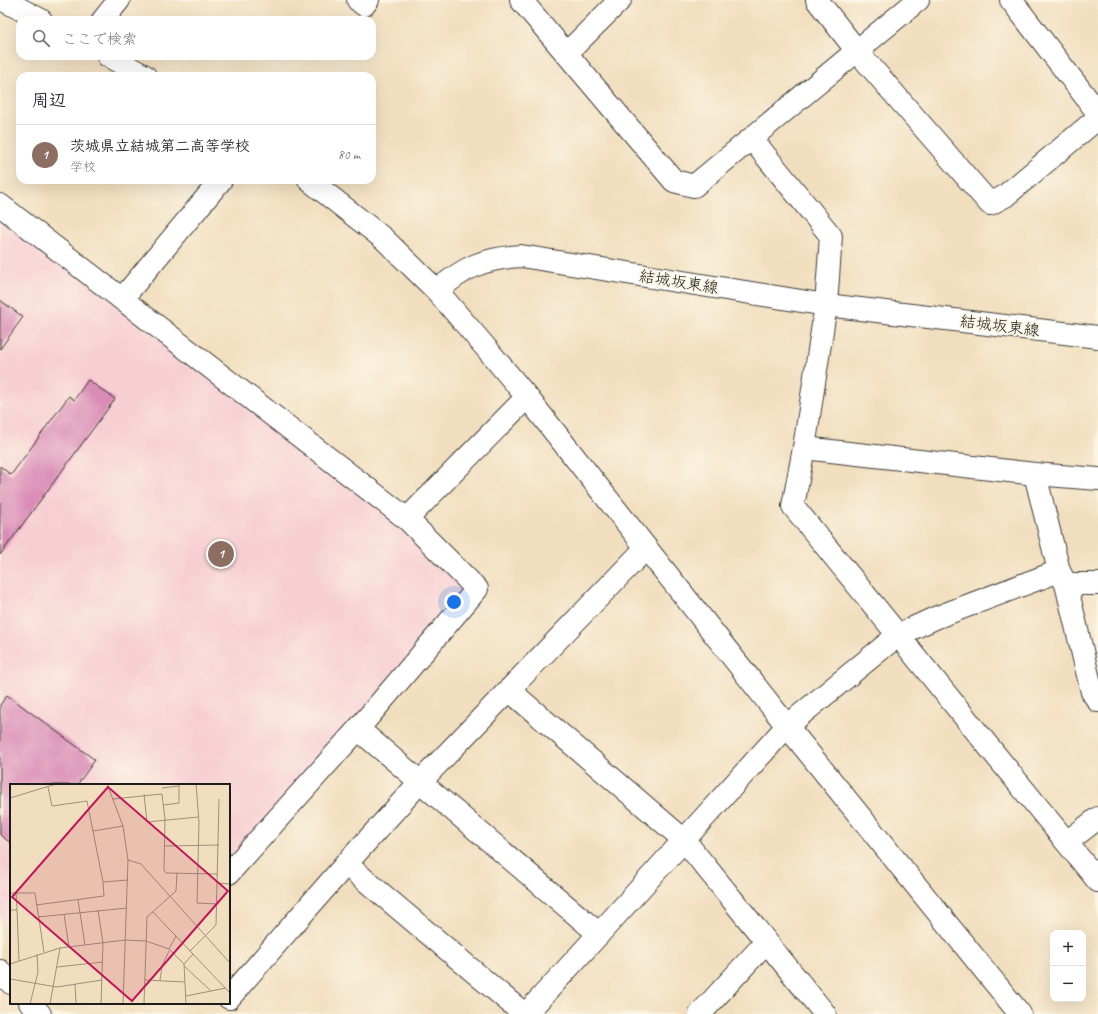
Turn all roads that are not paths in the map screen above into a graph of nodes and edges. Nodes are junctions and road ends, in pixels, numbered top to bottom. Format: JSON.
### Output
{"nodes":[{"id":1,"x":3,"y":0,"type":"edge"},
{"id":2,"x":119,"y":0,"type":"edge"},
{"id":3,"x":358,"y":0,"type":"edge"},
{"id":4,"x":368,"y":0,"type":"edge"},
{"id":5,"x":521,"y":0,"type":"edge"},
{"id":6,"x":620,"y":0,"type":"edge"},
{"id":7,"x":817,"y":0,"type":"edge"},
{"id":8,"x":918,"y":0,"type":"edge"},
{"id":9,"x":1016,"y":2,"type":"edge"},
{"id":10,"x":33,"y":16,"type":"edge"},
{"id":11,"x":106,"y":16,"type":"edge"},
{"id":12,"x":857,"y":51,"type":"junction"},
{"id":13,"x":567,"y":53,"type":"junction"},
{"id":14,"x":115,"y":60,"type":"edge"},
{"id":15,"x":138,"y":72,"type":"edge"},
{"id":16,"x":1098,"y":113,"type":"edge"},
{"id":17,"x":1098,"y":118,"type":"edge"},
{"id":18,"x":752,"y":139,"type":"junction"},
{"id":19,"x":218,"y":184,"type":"edge"},
{"id":20,"x":314,"y":184,"type":"edge"},
{"id":21,"x":0,"y":205,"type":"edge"},
{"id":22,"x":437,"y":291,"type":"junction"},
{"id":23,"x":122,"y":299,"type":"junction"},
{"id":24,"x":826,"y":305,"type":"junction"},
{"id":25,"x":1098,"y":337,"type":"edge"},
{"id":26,"x":526,"y":397,"type":"junction"},
{"id":27,"x":804,"y":448,"type":"junction"},
{"id":28,"x":1035,"y":474,"type":"junction"},
{"id":29,"x":1098,"y":478,"type":"edge"},
{"id":30,"x":407,"y":519,"type":"junction"},
{"id":31,"x":646,"y":548,"type":"junction"},
{"id":32,"x":1062,"y":578,"type":"junction"},
{"id":33,"x":1098,"y":584,"type":"edge"},
{"id":34,"x":898,"y":635,"type":"junction"},
{"id":35,"x":509,"y":690,"type":"junction"},
{"id":36,"x":1098,"y":701,"type":"edge"},
{"id":37,"x":787,"y":726,"type":"junction"},
{"id":38,"x":358,"y":729,"type":"junction"},
{"id":39,"x":420,"y":782,"type":"junction"},
{"id":40,"x":1098,"y":818,"type":"edge"},
{"id":41,"x":684,"y":840,"type":"junction"},
{"id":42,"x":1067,"y":842,"type":"junction"},
{"id":43,"x":346,"y":864,"type":"junction"},
{"id":44,"x":230,"y":872,"type":"edge"},
{"id":45,"x":1098,"y":880,"type":"edge"},
{"id":46,"x":600,"y":934,"type":"junction"},
{"id":47,"x":766,"y":942,"type":"junction"},
{"id":48,"x":10,"y":958,"type":"edge"},
{"id":49,"x":0,"y":968,"type":"edge"},
{"id":50,"x":0,"y":971,"type":"edge"},
{"id":51,"x":10,"y":982,"type":"edge"},
{"id":52,"x":230,"y":997,"type":"edge"},
{"id":53,"x":31,"y":1004,"type":"edge"},
{"id":54,"x":227,"y":1004,"type":"edge"},
{"id":55,"x":40,"y":1014,"type":"edge"},
{"id":56,"x":239,"y":1014,"type":"edge"},
{"id":57,"x":525,"y":1014,"type":"edge"},
{"id":58,"x":700,"y":1014,"type":"edge"},
{"id":59,"x":825,"y":1014,"type":"edge"},
{"id":60,"x":1020,"y":1014,"type":"edge"}],
"edges":[{"from":1,"to":10,"type":"street"},
{"from":2,"to":11,"type":"street"},
{"from":3,"to":4,"type":"street"},
{"from":5,"to":13,"type":"street"},
{"from":6,"to":13,"type":"street"},
{"from":7,"to":12,"type":"street"},
{"from":8,"to":12,"type":"street"},
{"from":9,"to":16,"type":"street"},
{"from":12,"to":17,"type":"street"},
{"from":12,"to":18,"type":"street"},
{"from":13,"to":18,"type":"street"},
{"from":14,"to":15,"type":"street"},
{"from":18,"to":24,"type":"street"},
{"from":19,"to":23,"type":"street"},
{"from":20,"to":22,"type":"street"},
{"from":21,"to":23,"type":"street"},
{"from":22,"to":24,"type":"street","name":"結城坂東線"},
{"from":22,"to":26,"type":"street"},
{"from":23,"to":30,"type":"street"},
{"from":24,"to":25,"type":"street","name":"結城坂東線"},
{"from":24,"to":27,"type":"street"},
{"from":26,"to":30,"type":"street"},
{"from":26,"to":31,"type":"street"},
{"from":27,"to":28,"type":"street"},
{"from":27,"to":34,"type":"street"},
{"from":28,"to":29,"type":"street"},
{"from":28,"to":32,"type":"street"},
{"from":30,"to":38,"type":"street"},
{"from":31,"to":35,"type":"street"},
{"from":31,"to":37,"type":"street"},
{"from":32,"to":33,"type":"street"},
{"from":32,"to":34,"type":"street"},
{"from":32,"to":36,"type":"street"},
{"from":34,"to":37,"type":"street"},
{"from":34,"to":42,"type":"street"},
{"from":35,"to":39,"type":"street"},
{"from":35,"to":41,"type":"street"},
{"from":37,"to":41,"type":"street"},
{"from":37,"to":60,"type":"street"},
{"from":38,"to":39,"type":"street"},
{"from":38,"to":44,"type":"street"},
{"from":39,"to":43,"type":"street"},
{"from":39,"to":46,"type":"street"},
{"from":40,"to":42,"type":"street"},
{"from":41,"to":46,"type":"street"},
{"from":41,"to":47,"type":"street"},
{"from":42,"to":45,"type":"street"},
{"from":43,"to":52,"type":"street"},
{"from":43,"to":57,"type":"street"},
{"from":46,"to":57,"type":"street"},
{"from":47,"to":58,"type":"street"},
{"from":47,"to":59,"type":"street"},
{"from":48,"to":49,"type":"street"},
{"from":50,"to":51,"type":"street"},
{"from":53,"to":55,"type":"street"},
{"from":54,"to":56,"type":"street"}]}
